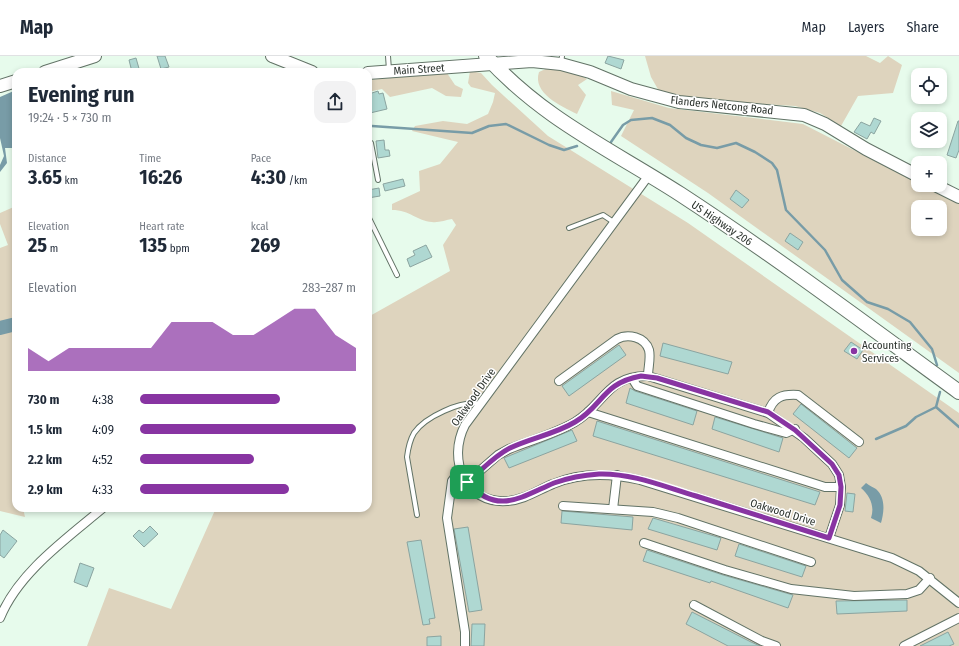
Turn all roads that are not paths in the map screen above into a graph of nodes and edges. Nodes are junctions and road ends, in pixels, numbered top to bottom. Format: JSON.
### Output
{"nodes":[{"id":1,"x":95,"y":56,"type":"edge"},
{"id":2,"x":272,"y":56,"type":"edge"},
{"id":3,"x":388,"y":56,"type":"edge"},
{"id":4,"x":490,"y":60,"type":"edge"},
{"id":5,"x":562,"y":60,"type":"edge"},
{"id":6,"x":58,"y":68,"type":"edge"},
{"id":7,"x":302,"y":68,"type":"edge"},
{"id":8,"x":389,"y":71,"type":"junction"},
{"id":9,"x":372,"y":73,"type":"edge"},
{"id":10,"x":12,"y":82,"type":"edge"},
{"id":11,"x":0,"y":86,"type":"edge"},
{"id":12,"x":372,"y":148,"type":"edge"},
{"id":13,"x":911,"y":172,"type":"edge"},
{"id":14,"x":650,"y":175,"type":"junction"},
{"id":15,"x":378,"y":180,"type":"dead end"},
{"id":16,"x":947,"y":191,"type":"edge"},
{"id":17,"x":959,"y":197,"type":"edge"},
{"id":18,"x":372,"y":224,"type":"edge"},
{"id":19,"x":615,"y":224,"type":"junction"},
{"id":20,"x":569,"y":228,"type":"dead end"},
{"id":21,"x":397,"y":275,"type":"dead end"},
{"id":22,"x":648,"y":376,"type":"junction"},
{"id":23,"x":632,"y":378,"type":"junction"},
{"id":24,"x":559,"y":381,"type":"dead end"},
{"id":25,"x":959,"y":392,"type":"edge"},
{"id":26,"x":480,"y":404,"type":"junction"},
{"id":27,"x":588,"y":412,"type":"junction"},
{"id":28,"x":768,"y":412,"type":"junction"},
{"id":29,"x":795,"y":430,"type":"junction"},
{"id":30,"x":859,"y":442,"type":"dead end"},
{"id":31,"x":460,"y":470,"type":"junction"},
{"id":32,"x":617,"y":475,"type":"junction"},
{"id":33,"x":467,"y":482,"type":"junction"},
{"id":34,"x":841,"y":487,"type":"junction"},
{"id":35,"x":563,"y":506,"type":"dead end"},
{"id":36,"x":613,"y":509,"type":"junction"},
{"id":37,"x":98,"y":512,"type":"edge"},
{"id":38,"x":417,"y":515,"type":"dead end"},
{"id":39,"x":829,"y":538,"type":"junction"},
{"id":40,"x":644,"y":543,"type":"dead end"},
{"id":41,"x":811,"y":562,"type":"dead end"},
{"id":42,"x":930,"y":578,"type":"junction"},
{"id":43,"x":959,"y":603,"type":"edge"},
{"id":44,"x":694,"y":605,"type":"dead end"},
{"id":45,"x":0,"y":618,"type":"edge"},
{"id":46,"x":959,"y":618,"type":"edge"},
{"id":47,"x":465,"y":646,"type":"edge"},
{"id":48,"x":776,"y":646,"type":"edge"},
{"id":49,"x":904,"y":646,"type":"edge"}],
"edges":[{"from":1,"to":6,"type":"main road"},
{"from":2,"to":7,"type":"main road"},
{"from":3,"to":8,"type":"lane"},
{"from":4,"to":5,"type":"main road","name":"Flanders Netcong Road"},
{"from":4,"to":8,"type":"main road","name":"Main Street"},
{"from":4,"to":14,"type":"highway","name":"US Highway 206"},
{"from":5,"to":13,"type":"main road","name":"Flanders Netcong Road"},
{"from":8,"to":9,"type":"main road","name":"Main Street"},
{"from":10,"to":11,"type":"main road"},
{"from":12,"to":15,"type":"lane"},
{"from":14,"to":19,"type":"street","name":"Oakwood Drive"},
{"from":14,"to":25,"type":"highway","name":"US Highway 206"},
{"from":16,"to":17,"type":"main road"},
{"from":18,"to":21,"type":"lane"},
{"from":19,"to":20,"type":"lane"},
{"from":19,"to":26,"type":"street","name":"Oakwood Drive"},
{"from":22,"to":23,"type":"street"},
{"from":22,"to":24,"type":"street"},
{"from":22,"to":28,"type":"street"},
{"from":23,"to":27,"type":"street"},
{"from":23,"to":29,"type":"street"},
{"from":26,"to":31,"type":"street","name":"Oakwood Drive"},
{"from":26,"to":38,"type":"lane"},
{"from":27,"to":33,"type":"street"},
{"from":27,"to":34,"type":"street"},
{"from":28,"to":29,"type":"street"},
{"from":28,"to":30,"type":"street"},
{"from":29,"to":34,"type":"street"},
{"from":31,"to":33,"type":"street","name":"Oakwood Drive"},
{"from":31,"to":47,"type":"street"},
{"from":32,"to":33,"type":"street","name":"Oakwood Drive"},
{"from":32,"to":36,"type":"street"},
{"from":32,"to":39,"type":"street","name":"Oakwood Drive"},
{"from":34,"to":39,"type":"street"},
{"from":35,"to":36,"type":"street"},
{"from":36,"to":41,"type":"street"},
{"from":37,"to":45,"type":"street"},
{"from":39,"to":42,"type":"street","name":"Oakwood Drive"},
{"from":40,"to":42,"type":"street"},
{"from":42,"to":43,"type":"street","name":"Oakwood Drive"},
{"from":44,"to":48,"type":"street"},
{"from":46,"to":49,"type":"street"}]}
